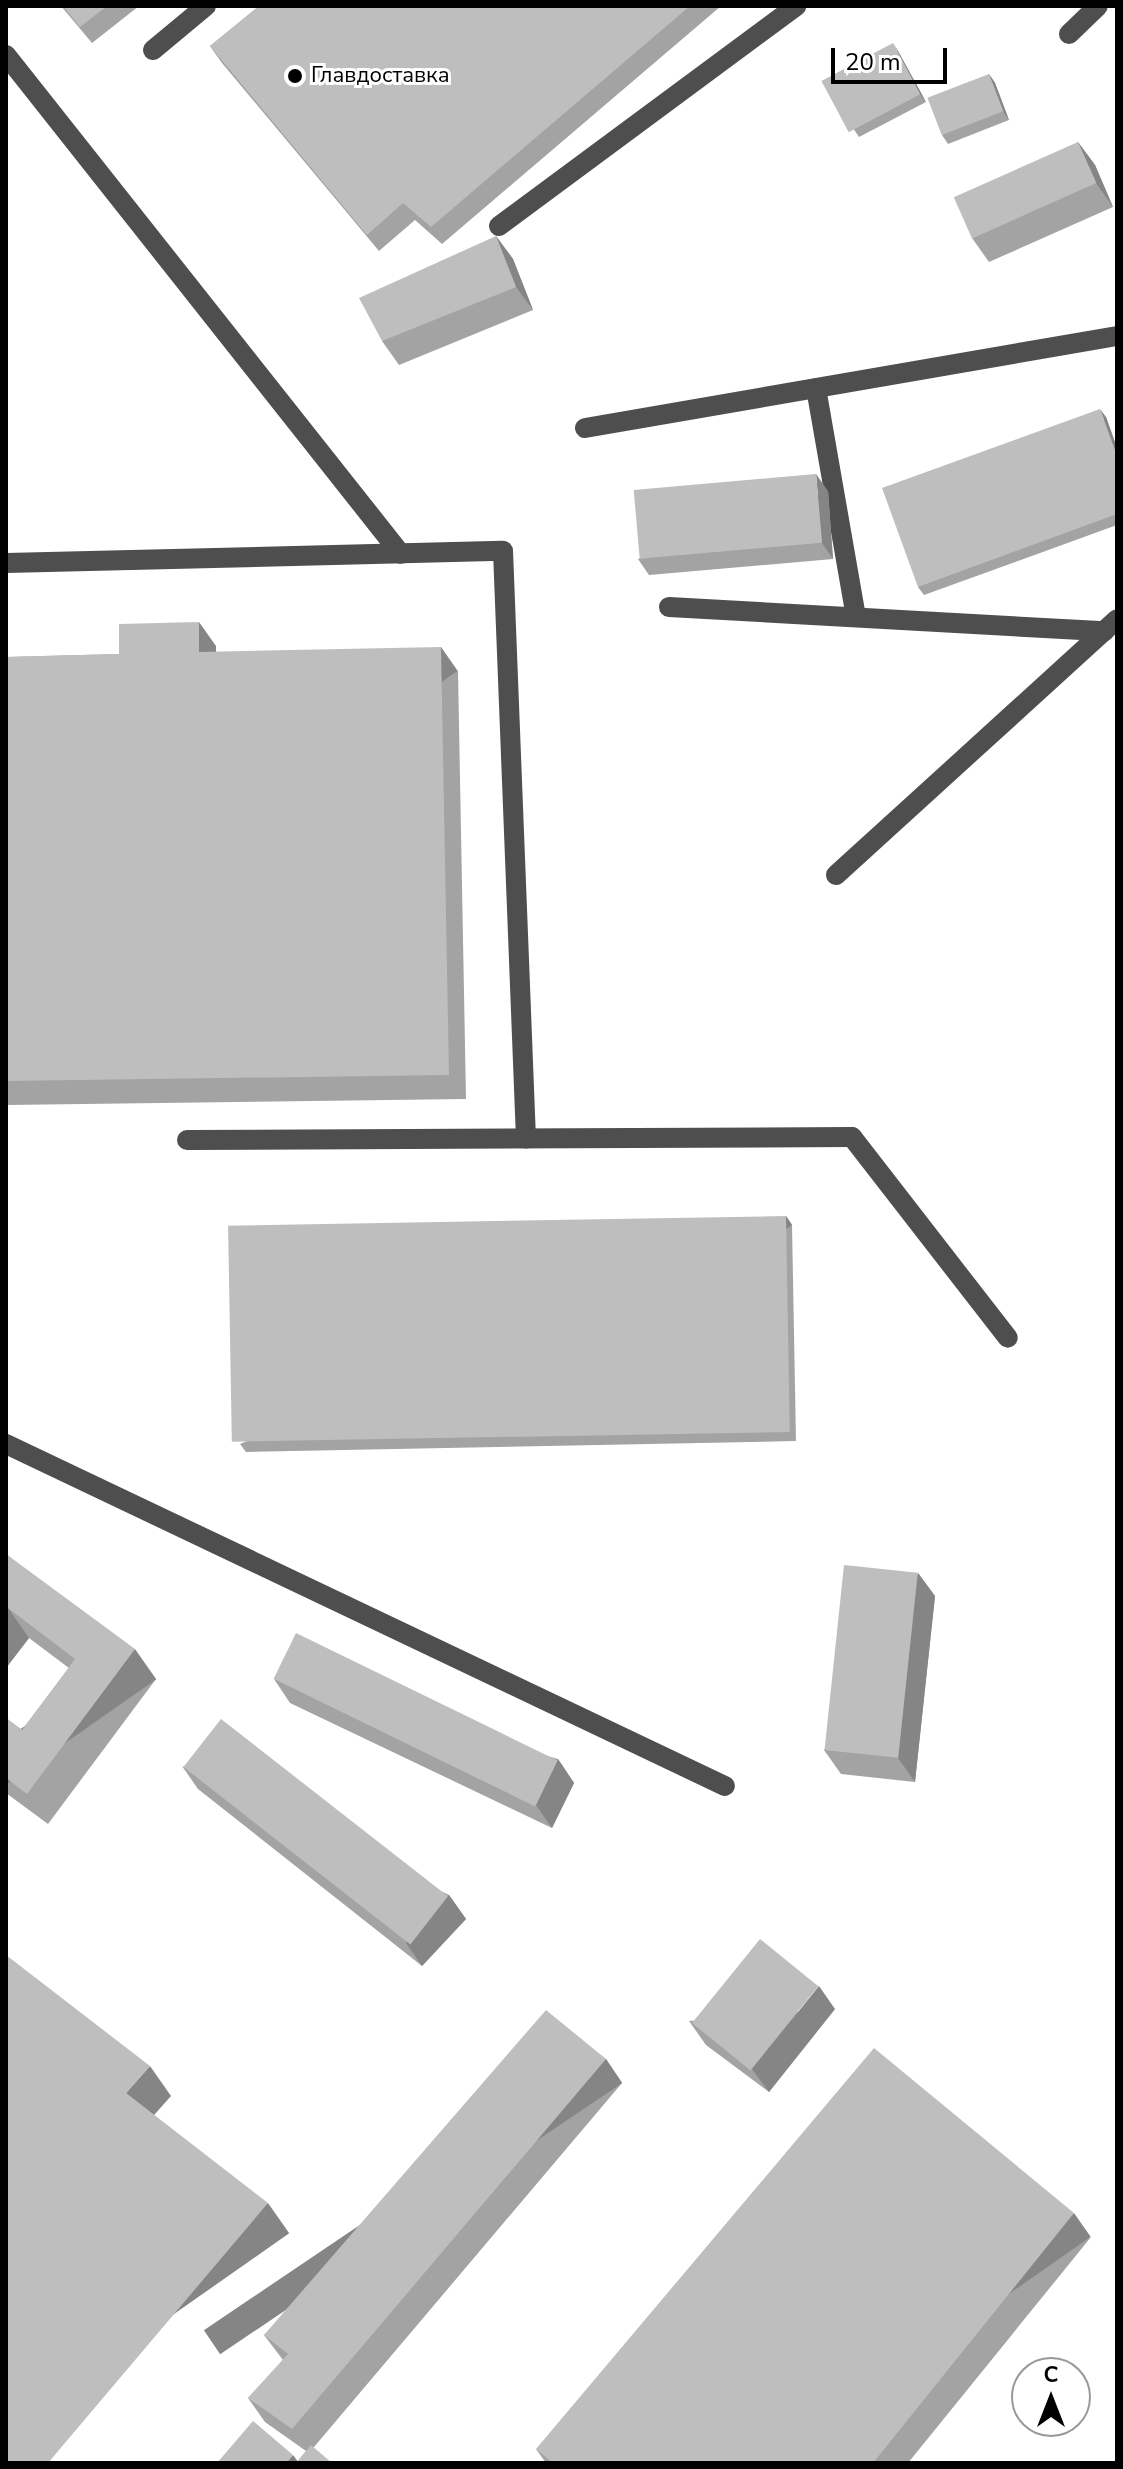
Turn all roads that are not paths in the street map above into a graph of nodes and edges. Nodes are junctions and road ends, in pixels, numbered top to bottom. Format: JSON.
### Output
{"nodes":[{"id":1,"x":206,"y":6,"type":"edge"},
{"id":2,"x":796,"y":6,"type":"edge"},
{"id":3,"x":1098,"y":6,"type":"edge"},
{"id":4,"x":1069,"y":34,"type":"dead end"},
{"id":5,"x":153,"y":50,"type":"dead end"},
{"id":6,"x":6,"y":55,"type":"edge"},
{"id":7,"x":499,"y":226,"type":"dead end"},
{"id":8,"x":1117,"y":336,"type":"edge"},
{"id":9,"x":816,"y":388,"type":"junction"},
{"id":10,"x":585,"y":428,"type":"dead end"},
{"id":11,"x":401,"y":554,"type":"junction"},
{"id":12,"x":6,"y":563,"type":"edge"},
{"id":13,"x":669,"y":607,"type":"dead end"},
{"id":14,"x":856,"y":617,"type":"junction"},
{"id":15,"x":1111,"y":625,"type":"edge"},
{"id":16,"x":836,"y":875,"type":"dead end"},
{"id":17,"x":526,"y":1139,"type":"junction"},
{"id":18,"x":187,"y":1140,"type":"dead end"},
{"id":19,"x":1008,"y":1338,"type":"dead end"},
{"id":20,"x":6,"y":1444,"type":"edge"},
{"id":21,"x":725,"y":1786,"type":"dead end"}],
"edges":[{"from":1,"to":5,"type":"lane"},
{"from":2,"to":7,"type":"lane"},
{"from":3,"to":4,"type":"lane"},
{"from":6,"to":11,"type":"lane"},
{"from":8,"to":9,"type":"lane"},
{"from":9,"to":10,"type":"lane"},
{"from":9,"to":14,"type":"lane"},
{"from":11,"to":12,"type":"lane"},
{"from":11,"to":17,"type":"lane"},
{"from":13,"to":14,"type":"lane"},
{"from":14,"to":15,"type":"lane"},
{"from":15,"to":16,"type":"lane"},
{"from":17,"to":18,"type":"lane"},
{"from":17,"to":19,"type":"lane"},
{"from":20,"to":21,"type":"lane"}]}
